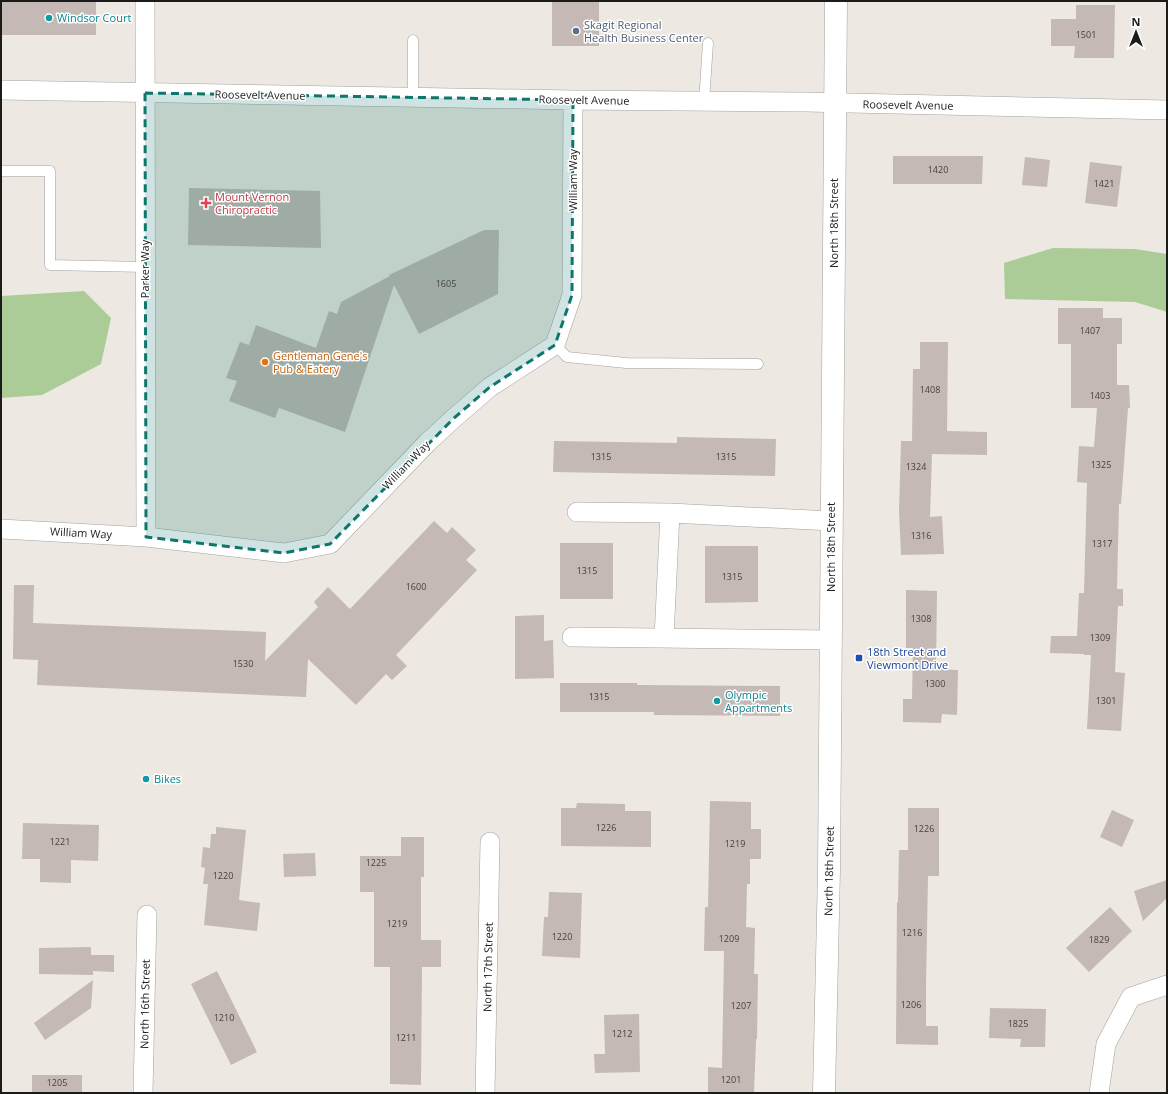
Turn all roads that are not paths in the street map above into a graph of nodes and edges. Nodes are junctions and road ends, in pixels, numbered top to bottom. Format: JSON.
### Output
{"nodes":[{"id":1,"x":145,"y":1,"type":"edge"},
{"id":2,"x":836,"y":1,"type":"edge"},
{"id":3,"x":413,"y":40,"type":"dead end"},
{"id":4,"x":708,"y":43,"type":"dead end"},
{"id":5,"x":1,"y":90,"type":"edge"},
{"id":6,"x":145,"y":93,"type":"junction"},
{"id":7,"x":413,"y":97,"type":"junction"},
{"id":8,"x":573,"y":100,"type":"junction"},
{"id":9,"x":704,"y":102,"type":"junction"},
{"id":10,"x":835,"y":103,"type":"junction"},
{"id":11,"x":1167,"y":110,"type":"edge"},
{"id":12,"x":1,"y":171,"type":"edge"},
{"id":13,"x":145,"y":267,"type":"junction"},
{"id":14,"x":555,"y":345,"type":"junction"},
{"id":15,"x":758,"y":364,"type":"dead end"},
{"id":16,"x":577,"y":512,"type":"dead end"},
{"id":17,"x":670,"y":514,"type":"junction"},
{"id":18,"x":832,"y":521,"type":"junction"},
{"id":19,"x":1,"y":529,"type":"edge"},
{"id":20,"x":146,"y":537,"type":"junction"},
{"id":21,"x":572,"y":636,"type":"dead end"},
{"id":22,"x":664,"y":638,"type":"junction"},
{"id":23,"x":831,"y":640,"type":"junction"},
{"id":24,"x":490,"y":842,"type":"dead end"},
{"id":25,"x":147,"y":915,"type":"dead end"},
{"id":26,"x":1167,"y":985,"type":"edge"},
{"id":27,"x":143,"y":1093,"type":"edge"},
{"id":28,"x":485,"y":1093,"type":"edge"},
{"id":29,"x":824,"y":1093,"type":"edge"},
{"id":30,"x":1099,"y":1093,"type":"edge"}],
"edges":[{"from":1,"to":6,"type":"street","name":"Parker Way"},
{"from":2,"to":10,"type":"street","name":"North 18th Street"},
{"from":3,"to":7,"type":"lane"},
{"from":4,"to":9,"type":"lane"},
{"from":5,"to":6,"type":"street","name":"Roosevelt Avenue"},
{"from":6,"to":7,"type":"street","name":"Roosevelt Avenue"},
{"from":6,"to":13,"type":"street","name":"Parker Way"},
{"from":7,"to":8,"type":"street","name":"Roosevelt Avenue"},
{"from":8,"to":9,"type":"street","name":"Roosevelt Avenue"},
{"from":8,"to":14,"type":"street","name":"William Way"},
{"from":9,"to":10,"type":"street","name":"Roosevelt Avenue"},
{"from":10,"to":11,"type":"street","name":"Roosevelt Avenue"},
{"from":10,"to":18,"type":"street","name":"North 18th Street"},
{"from":12,"to":13,"type":"lane"},
{"from":13,"to":20,"type":"street","name":"Parker Way"},
{"from":14,"to":15,"type":"lane"},
{"from":14,"to":20,"type":"street","name":"William Way"},
{"from":16,"to":17,"type":"street"},
{"from":17,"to":18,"type":"street"},
{"from":17,"to":22,"type":"street"},
{"from":18,"to":23,"type":"street","name":"North 18th Street"},
{"from":19,"to":20,"type":"street","name":"William Way"},
{"from":21,"to":22,"type":"street"},
{"from":22,"to":23,"type":"street"},
{"from":23,"to":29,"type":"street","name":"North 18th Street"},
{"from":24,"to":28,"type":"street","name":"North 17th Street"},
{"from":25,"to":27,"type":"street","name":"North 16th Street"},
{"from":26,"to":30,"type":"street"}]}
